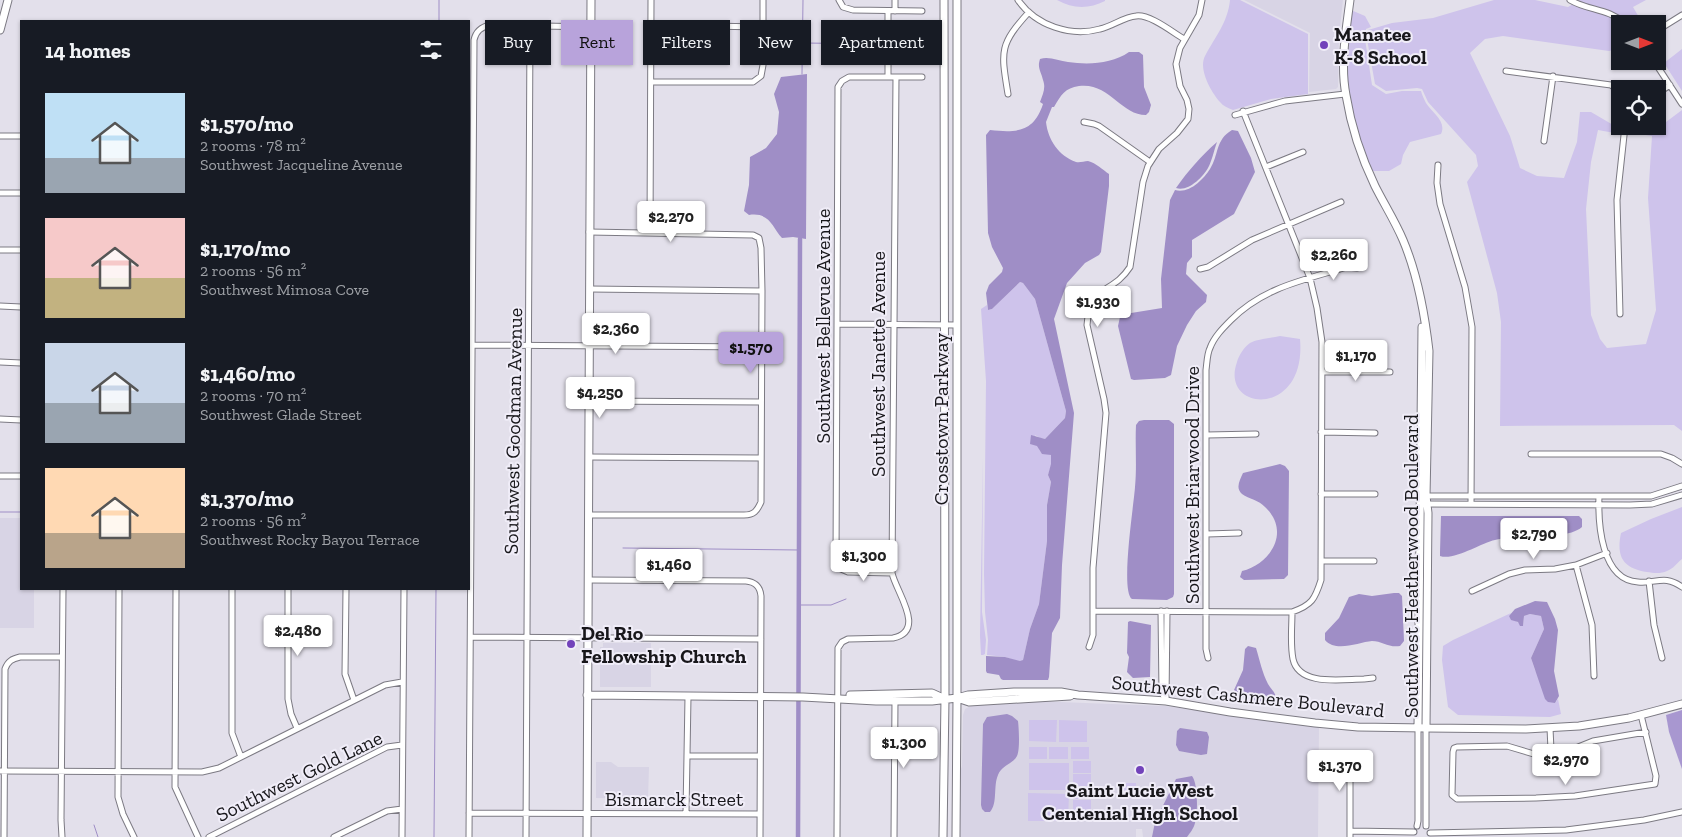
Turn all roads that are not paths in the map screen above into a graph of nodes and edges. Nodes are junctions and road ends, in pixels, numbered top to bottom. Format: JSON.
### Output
{"nodes":[{"id":1,"x":8,"y":0,"type":"edge"},
{"id":2,"x":591,"y":0,"type":"edge"},
{"id":3,"x":651,"y":0,"type":"edge"},
{"id":4,"x":763,"y":0,"type":"edge"},
{"id":5,"x":839,"y":0,"type":"edge"},
{"id":6,"x":895,"y":0,"type":"edge"},
{"id":7,"x":944,"y":0,"type":"edge"},
{"id":8,"x":957,"y":0,"type":"edge"},
{"id":9,"x":1018,"y":0,"type":"edge"},
{"id":10,"x":1202,"y":0,"type":"edge"},
{"id":11,"x":1350,"y":0,"type":"edge"},
{"id":12,"x":1570,"y":0,"type":"edge"},
{"id":13,"x":922,"y":10,"type":"dead end"},
{"id":14,"x":888,"y":11,"type":"junction"},
{"id":15,"x":895,"y":11,"type":"junction"},
{"id":16,"x":1029,"y":12,"type":"junction"},
{"id":17,"x":1616,"y":15,"type":"edge"},
{"id":18,"x":1682,"y":15,"type":"edge"},
{"id":19,"x":591,"y":20,"type":"edge"},
{"id":20,"x":651,"y":20,"type":"edge"},
{"id":21,"x":763,"y":20,"type":"edge"},
{"id":22,"x":1666,"y":25,"type":"edge"},
{"id":23,"x":485,"y":27,"type":"edge"},
{"id":24,"x":0,"y":30,"type":"edge"},
{"id":25,"x":1184,"y":39,"type":"junction"},
{"id":26,"x":530,"y":65,"type":"edge"},
{"id":27,"x":591,"y":65,"type":"edge"},
{"id":28,"x":651,"y":65,"type":"edge"},
{"id":29,"x":763,"y":65,"type":"edge"},
{"id":30,"x":1660,"y":70,"type":"edge"},
{"id":31,"x":1506,"y":71,"type":"dead end"},
{"id":32,"x":1552,"y":76,"type":"junction"},
{"id":33,"x":888,"y":77,"type":"junction"},
{"id":34,"x":896,"y":77,"type":"junction"},
{"id":35,"x":922,"y":77,"type":"dead end"},
{"id":36,"x":651,"y":82,"type":"junction"},
{"id":37,"x":1611,"y":85,"type":"edge"},
{"id":38,"x":1670,"y":85,"type":"junction"},
{"id":39,"x":1666,"y":88,"type":"edge"},
{"id":40,"x":1008,"y":94,"type":"dead end"},
{"id":41,"x":1345,"y":94,"type":"junction"},
{"id":42,"x":1682,"y":104,"type":"edge"},
{"id":43,"x":1244,"y":111,"type":"junction"},
{"id":44,"x":1235,"y":115,"type":"dead end"},
{"id":45,"x":1084,"y":122,"type":"dead end"},
{"id":46,"x":1624,"y":135,"type":"edge"},
{"id":47,"x":0,"y":136,"type":"edge"},
{"id":48,"x":20,"y":136,"type":"edge"},
{"id":49,"x":1544,"y":141,"type":"dead end"},
{"id":50,"x":1303,"y":152,"type":"dead end"},
{"id":51,"x":1150,"y":162,"type":"junction"},
{"id":52,"x":1438,"y":165,"type":"dead end"},
{"id":53,"x":1266,"y":167,"type":"junction"},
{"id":54,"x":0,"y":192,"type":"edge"},
{"id":55,"x":20,"y":194,"type":"edge"},
{"id":56,"x":1341,"y":202,"type":"dead end"},
{"id":57,"x":1290,"y":225,"type":"junction"},
{"id":58,"x":589,"y":232,"type":"junction"},
{"id":59,"x":650,"y":232,"type":"junction"},
{"id":60,"x":0,"y":250,"type":"edge"},
{"id":61,"x":20,"y":250,"type":"edge"},
{"id":62,"x":1358,"y":268,"type":"dead end"},
{"id":63,"x":1200,"y":269,"type":"dead end"},
{"id":64,"x":1310,"y":278,"type":"junction"},
{"id":65,"x":590,"y":289,"type":"junction"},
{"id":66,"x":762,"y":291,"type":"junction"},
{"id":67,"x":0,"y":306,"type":"edge"},
{"id":68,"x":20,"y":306,"type":"edge"},
{"id":69,"x":1620,"y":314,"type":"dead end"},
{"id":70,"x":838,"y":324,"type":"junction"},
{"id":71,"x":894,"y":325,"type":"junction"},
{"id":72,"x":944,"y":325,"type":"junction"},
{"id":73,"x":957,"y":325,"type":"junction"},
{"id":74,"x":471,"y":344,"type":"junction"},
{"id":75,"x":589,"y":344,"type":"junction"},
{"id":76,"x":530,"y":346,"type":"junction"},
{"id":77,"x":761,"y":347,"type":"junction"},
{"id":78,"x":0,"y":362,"type":"edge"},
{"id":79,"x":20,"y":363,"type":"edge"},
{"id":80,"x":1322,"y":372,"type":"junction"},
{"id":81,"x":1390,"y":372,"type":"dead end"},
{"id":82,"x":589,"y":401,"type":"junction"},
{"id":83,"x":761,"y":402,"type":"junction"},
{"id":84,"x":0,"y":419,"type":"edge"},
{"id":85,"x":20,"y":420,"type":"edge"},
{"id":86,"x":1321,"y":432,"type":"junction"},
{"id":87,"x":1375,"y":433,"type":"dead end"},
{"id":88,"x":1256,"y":434,"type":"dead end"},
{"id":89,"x":1207,"y":435,"type":"junction"},
{"id":90,"x":1531,"y":454,"type":"dead end"},
{"id":91,"x":590,"y":457,"type":"junction"},
{"id":92,"x":761,"y":458,"type":"junction"},
{"id":93,"x":1682,"y":464,"type":"edge"},
{"id":94,"x":0,"y":476,"type":"edge"},
{"id":95,"x":20,"y":476,"type":"edge"},
{"id":96,"x":1682,"y":486,"type":"edge"},
{"id":97,"x":1321,"y":494,"type":"junction"},
{"id":98,"x":1375,"y":494,"type":"dead end"},
{"id":99,"x":1682,"y":494,"type":"edge"},
{"id":100,"x":1471,"y":496,"type":"junction"},
{"id":101,"x":1599,"y":496,"type":"junction"},
{"id":102,"x":1423,"y":500,"type":"junction"},
{"id":103,"x":1471,"y":504,"type":"junction"},
{"id":104,"x":1599,"y":504,"type":"junction"},
{"id":105,"x":589,"y":515,"type":"junction"},
{"id":106,"x":1239,"y":533,"type":"dead end"},
{"id":107,"x":1207,"y":534,"type":"junction"},
{"id":108,"x":1607,"y":553,"type":"junction"},
{"id":109,"x":1322,"y":561,"type":"junction"},
{"id":110,"x":1374,"y":561,"type":"dead end"},
{"id":111,"x":1576,"y":565,"type":"junction"},
{"id":112,"x":892,"y":573,"type":"junction"},
{"id":113,"x":588,"y":580,"type":"junction"},
{"id":114,"x":1649,"y":581,"type":"junction"},
{"id":115,"x":1682,"y":588,"type":"edge"},
{"id":116,"x":63,"y":590,"type":"edge"},
{"id":117,"x":119,"y":590,"type":"edge"},
{"id":118,"x":176,"y":590,"type":"edge"},
{"id":119,"x":232,"y":590,"type":"edge"},
{"id":120,"x":288,"y":590,"type":"edge"},
{"id":121,"x":346,"y":590,"type":"edge"},
{"id":122,"x":404,"y":590,"type":"edge"},
{"id":123,"x":1472,"y":591,"type":"dead end"},
{"id":124,"x":1093,"y":611,"type":"junction"},
{"id":125,"x":1164,"y":611,"type":"junction"},
{"id":126,"x":1206,"y":611,"type":"junction"},
{"id":127,"x":1292,"y":612,"type":"junction"},
{"id":128,"x":471,"y":637,"type":"junction"},
{"id":129,"x":526,"y":638,"type":"junction"},
{"id":130,"x":587,"y":638,"type":"junction"},
{"id":131,"x":761,"y":639,"type":"junction"},
{"id":132,"x":1089,"y":647,"type":"dead end"},
{"id":133,"x":62,"y":657,"type":"junction"},
{"id":134,"x":1208,"y":658,"type":"dead end"},
{"id":135,"x":1662,"y":658,"type":"dead end"},
{"id":136,"x":1594,"y":676,"type":"dead end"},
{"id":137,"x":1373,"y":678,"type":"dead end"},
{"id":138,"x":402,"y":682,"type":"junction"},
{"id":139,"x":587,"y":696,"type":"junction"},
{"id":140,"x":688,"y":697,"type":"junction"},
{"id":141,"x":761,"y":697,"type":"junction"},
{"id":142,"x":837,"y":698,"type":"junction"},
{"id":143,"x":944,"y":698,"type":"junction"},
{"id":144,"x":957,"y":698,"type":"junction"},
{"id":145,"x":354,"y":700,"type":"junction"},
{"id":146,"x":895,"y":700,"type":"junction"},
{"id":147,"x":1166,"y":702,"type":"junction"},
{"id":148,"x":1682,"y":704,"type":"edge"},
{"id":149,"x":1641,"y":715,"type":"junction"},
{"id":150,"x":297,"y":728,"type":"junction"},
{"id":151,"x":1422,"y":728,"type":"junction"},
{"id":152,"x":1550,"y":728,"type":"junction"},
{"id":153,"x":1646,"y":732,"type":"junction"},
{"id":154,"x":402,"y":745,"type":"junction"},
{"id":155,"x":1551,"y":750,"type":"junction"},
{"id":156,"x":1558,"y":755,"type":"junction"},
{"id":157,"x":687,"y":756,"type":"junction"},
{"id":158,"x":760,"y":756,"type":"junction"},
{"id":159,"x":241,"y":757,"type":"junction"},
{"id":160,"x":1544,"y":757,"type":"junction"},
{"id":161,"x":1356,"y":759,"type":"dead end"},
{"id":162,"x":2,"y":771,"type":"edge"},
{"id":163,"x":62,"y":772,"type":"junction"},
{"id":164,"x":118,"y":773,"type":"junction"},
{"id":165,"x":175,"y":773,"type":"junction"},
{"id":166,"x":1426,"y":787,"type":"junction"},
{"id":167,"x":1419,"y":788,"type":"junction"},
{"id":168,"x":402,"y":809,"type":"junction"},
{"id":169,"x":1682,"y":812,"type":"edge"},
{"id":170,"x":469,"y":813,"type":"junction"},
{"id":171,"x":526,"y":813,"type":"junction"},
{"id":172,"x":686,"y":813,"type":"junction"},
{"id":173,"x":587,"y":814,"type":"junction"},
{"id":174,"x":760,"y":814,"type":"junction"},
{"id":175,"x":1426,"y":826,"type":"junction"},
{"id":176,"x":1416,"y":831,"type":"edge"},
{"id":177,"x":1350,"y":834,"type":"edge"},
{"id":178,"x":1429,"y":835,"type":"edge"},
{"id":179,"x":4,"y":837,"type":"edge"},
{"id":180,"x":62,"y":837,"type":"edge"},
{"id":181,"x":134,"y":837,"type":"edge"},
{"id":182,"x":198,"y":837,"type":"edge"},
{"id":183,"x":209,"y":837,"type":"edge"},
{"id":184,"x":334,"y":837,"type":"edge"},
{"id":185,"x":402,"y":837,"type":"edge"},
{"id":186,"x":469,"y":837,"type":"edge"},
{"id":187,"x":526,"y":837,"type":"edge"},
{"id":188,"x":587,"y":837,"type":"edge"},
{"id":189,"x":760,"y":837,"type":"edge"},
{"id":190,"x":837,"y":837,"type":"edge"},
{"id":191,"x":894,"y":837,"type":"edge"},
{"id":192,"x":943,"y":837,"type":"edge"},
{"id":193,"x":956,"y":837,"type":"edge"}],
"edges":[{"from":1,"to":24,"type":"street"},
{"from":2,"to":19,"type":"street"},
{"from":3,"to":20,"type":"street"},
{"from":4,"to":21,"type":"street"},
{"from":5,"to":14,"type":"street"},
{"from":6,"to":15,"type":"street"},
{"from":7,"to":72,"type":"street","name":"Crosstown Parkway"},
{"from":8,"to":73,"type":"street","name":"Crosstown Parkway"},
{"from":9,"to":16,"type":"street"},
{"from":10,"to":25,"type":"street"},
{"from":11,"to":41,"type":"street","name":"Southwest Heatherwood Boulevard"},
{"from":12,"to":17,"type":"street"},
{"from":13,"to":15,"type":"street"},
{"from":14,"to":15,"type":"street"},
{"from":14,"to":33,"type":"street"},
{"from":16,"to":25,"type":"street"},
{"from":16,"to":40,"type":"street"},
{"from":18,"to":22,"type":"street"},
{"from":23,"to":74,"type":"street"},
{"from":25,"to":51,"type":"street"},
{"from":26,"to":76,"type":"street","name":"Southwest Goodman Avenue"},
{"from":27,"to":58,"type":"street"},
{"from":28,"to":36,"type":"street"},
{"from":29,"to":36,"type":"street"},
{"from":30,"to":38,"type":"street"},
{"from":31,"to":32,"type":"street"},
{"from":32,"to":37,"type":"street"},
{"from":32,"to":49,"type":"street"},
{"from":33,"to":34,"type":"street"},
{"from":33,"to":70,"type":"street","name":"Southwest Bellevue Avenue"},
{"from":34,"to":35,"type":"street"},
{"from":34,"to":71,"type":"street","name":"Southwest Janette Avenue"},
{"from":36,"to":59,"type":"street"},
{"from":38,"to":39,"type":"street"},
{"from":38,"to":42,"type":"street"},
{"from":41,"to":43,"type":"street"},
{"from":41,"to":102,"type":"street","name":"Southwest Heatherwood Boulevard"},
{"from":43,"to":44,"type":"street"},
{"from":43,"to":53,"type":"street"},
{"from":45,"to":51,"type":"street"},
{"from":46,"to":69,"type":"street"},
{"from":47,"to":48,"type":"street"},
{"from":50,"to":53,"type":"street"},
{"from":51,"to":124,"type":"street"},
{"from":52,"to":100,"type":"street"},
{"from":53,"to":57,"type":"street"},
{"from":54,"to":55,"type":"street"},
{"from":56,"to":57,"type":"street"},
{"from":57,"to":63,"type":"street"},
{"from":57,"to":64,"type":"street"},
{"from":58,"to":59,"type":"street"},
{"from":58,"to":65,"type":"street"},
{"from":59,"to":66,"type":"street"},
{"from":60,"to":61,"type":"street"},
{"from":62,"to":64,"type":"street","name":"Southwest Briarwood Drive"},
{"from":64,"to":80,"type":"street"},
{"from":64,"to":89,"type":"street","name":"Southwest Briarwood Drive"},
{"from":65,"to":66,"type":"street"},
{"from":65,"to":75,"type":"street"},
{"from":66,"to":77,"type":"street"},
{"from":67,"to":68,"type":"street"},
{"from":70,"to":71,"type":"street"},
{"from":70,"to":112,"type":"street","name":"Southwest Bellevue Avenue"},
{"from":71,"to":72,"type":"street"},
{"from":71,"to":112,"type":"street","name":"Southwest Janette Avenue"},
{"from":72,"to":73,"type":"street"},
{"from":72,"to":143,"type":"street","name":"Crosstown Parkway"},
{"from":73,"to":144,"type":"street","name":"Crosstown Parkway"},
{"from":74,"to":76,"type":"street"},
{"from":74,"to":128,"type":"street"},
{"from":75,"to":76,"type":"street"},
{"from":75,"to":77,"type":"street"},
{"from":75,"to":82,"type":"street"},
{"from":76,"to":129,"type":"street","name":"Southwest Goodman Avenue"},
{"from":77,"to":83,"type":"street"},
{"from":78,"to":79,"type":"street"},
{"from":80,"to":81,"type":"street"},
{"from":80,"to":86,"type":"street"},
{"from":82,"to":83,"type":"street"},
{"from":82,"to":91,"type":"street"},
{"from":83,"to":92,"type":"street"},
{"from":84,"to":85,"type":"street"},
{"from":86,"to":87,"type":"street"},
{"from":86,"to":97,"type":"street"},
{"from":88,"to":89,"type":"street"},
{"from":89,"to":107,"type":"street","name":"Southwest Briarwood Drive"},
{"from":90,"to":93,"type":"street"},
{"from":91,"to":92,"type":"street"},
{"from":91,"to":105,"type":"street"},
{"from":92,"to":105,"type":"street"},
{"from":94,"to":95,"type":"street"},
{"from":96,"to":101,"type":"street"},
{"from":97,"to":98,"type":"street"},
{"from":97,"to":109,"type":"street"},
{"from":99,"to":104,"type":"street"},
{"from":100,"to":101,"type":"street"},
{"from":100,"to":102,"type":"street"},
{"from":100,"to":103,"type":"street"},
{"from":101,"to":104,"type":"street"},
{"from":102,"to":103,"type":"street"},
{"from":102,"to":151,"type":"street","name":"Southwest Heatherwood Boulevard"},
{"from":103,"to":104,"type":"street"},
{"from":104,"to":108,"type":"street"},
{"from":105,"to":113,"type":"street"},
{"from":106,"to":107,"type":"street"},
{"from":107,"to":126,"type":"street","name":"Southwest Briarwood Drive"},
{"from":108,"to":111,"type":"street"},
{"from":108,"to":114,"type":"street"},
{"from":109,"to":110,"type":"street"},
{"from":109,"to":127,"type":"street"},
{"from":111,"to":123,"type":"street"},
{"from":111,"to":136,"type":"street"},
{"from":112,"to":142,"type":"street","name":"Southwest Janette Avenue"},
{"from":113,"to":130,"type":"street"},
{"from":113,"to":131,"type":"street"},
{"from":114,"to":115,"type":"street"},
{"from":114,"to":135,"type":"street"},
{"from":116,"to":133,"type":"street"},
{"from":117,"to":164,"type":"street"},
{"from":118,"to":165,"type":"street"},
{"from":119,"to":159,"type":"street"},
{"from":120,"to":150,"type":"street"},
{"from":121,"to":145,"type":"street"},
{"from":122,"to":138,"type":"street"},
{"from":124,"to":125,"type":"street"},
{"from":124,"to":132,"type":"street"},
{"from":125,"to":126,"type":"street"},
{"from":125,"to":147,"type":"street"},
{"from":126,"to":127,"type":"street"},
{"from":126,"to":134,"type":"street","name":"Southwest Briarwood Drive"},
{"from":127,"to":137,"type":"street"},
{"from":128,"to":129,"type":"street"},
{"from":128,"to":170,"type":"street"},
{"from":129,"to":130,"type":"street"},
{"from":129,"to":171,"type":"street","name":"Southwest Goodman Avenue"},
{"from":130,"to":131,"type":"street"},
{"from":130,"to":139,"type":"street"},
{"from":131,"to":141,"type":"street"},
{"from":133,"to":162,"type":"street"},
{"from":133,"to":163,"type":"street"},
{"from":138,"to":145,"type":"street"},
{"from":138,"to":154,"type":"street"},
{"from":139,"to":140,"type":"street","name":"Southwest Cashmere Boulevard"},
{"from":139,"to":173,"type":"street"},
{"from":140,"to":141,"type":"street","name":"Southwest Cashmere Boulevard"},
{"from":140,"to":157,"type":"street"},
{"from":141,"to":142,"type":"street","name":"Southwest Cashmere Boulevard"},
{"from":141,"to":158,"type":"street"},
{"from":142,"to":143,"type":"street","name":"Southwest Cashmere Boulevard"},
{"from":142,"to":146,"type":"street","name":"Southwest Cashmere Boulevard"},
{"from":142,"to":190,"type":"street"},
{"from":143,"to":144,"type":"street","name":"Southwest Cashmere Boulevard"},
{"from":143,"to":146,"type":"street","name":"Southwest Cashmere Boulevard"},
{"from":143,"to":192,"type":"street","name":"Crosstown Parkway"},
{"from":144,"to":147,"type":"street","name":"Southwest Cashmere Boulevard"},
{"from":144,"to":193,"type":"street","name":"Crosstown Parkway"},
{"from":145,"to":150,"type":"street"},
{"from":146,"to":191,"type":"street"},
{"from":147,"to":151,"type":"street","name":"Southwest Cashmere Boulevard"},
{"from":148,"to":149,"type":"street","name":"Southwest Cashmere Boulevard"},
{"from":149,"to":152,"type":"street","name":"Southwest Cashmere Boulevard"},
{"from":149,"to":153,"type":"street"},
{"from":150,"to":159,"type":"street"},
{"from":151,"to":152,"type":"street","name":"Southwest Cashmere Boulevard"},
{"from":151,"to":166,"type":"street"},
{"from":151,"to":167,"type":"street"},
{"from":152,"to":155,"type":"street"},
{"from":153,"to":156,"type":"street"},
{"from":153,"to":160,"type":"street"},
{"from":154,"to":168,"type":"street"},
{"from":154,"to":183,"type":"street","name":"Southwest Gold Lane"},
{"from":155,"to":156,"type":"street"},
{"from":155,"to":160,"type":"street"},
{"from":156,"to":160,"type":"street"},
{"from":157,"to":158,"type":"street"},
{"from":157,"to":172,"type":"street"},
{"from":158,"to":174,"type":"street"},
{"from":159,"to":165,"type":"street"},
{"from":161,"to":177,"type":"street"},
{"from":162,"to":163,"type":"street"},
{"from":162,"to":179,"type":"street"},
{"from":163,"to":164,"type":"street"},
{"from":163,"to":180,"type":"street"},
{"from":164,"to":165,"type":"street"},
{"from":164,"to":181,"type":"street"},
{"from":165,"to":182,"type":"street"},
{"from":166,"to":167,"type":"street"},
{"from":166,"to":175,"type":"street"},
{"from":167,"to":176,"type":"street"},
{"from":168,"to":184,"type":"street"},
{"from":168,"to":185,"type":"street"},
{"from":169,"to":178,"type":"street"},
{"from":170,"to":171,"type":"street","name":"Bismarck Street"},
{"from":170,"to":186,"type":"street"},
{"from":171,"to":173,"type":"street","name":"Bismarck Street"},
{"from":171,"to":187,"type":"street","name":"Southwest Goodman Avenue"},
{"from":172,"to":173,"type":"street","name":"Bismarck Street"},
{"from":172,"to":174,"type":"street","name":"Bismarck Street"},
{"from":173,"to":188,"type":"street"},
{"from":174,"to":189,"type":"street"},
{"from":175,"to":176,"type":"street"},
{"from":175,"to":178,"type":"street"},
{"from":176,"to":177,"type":"street"}]}
